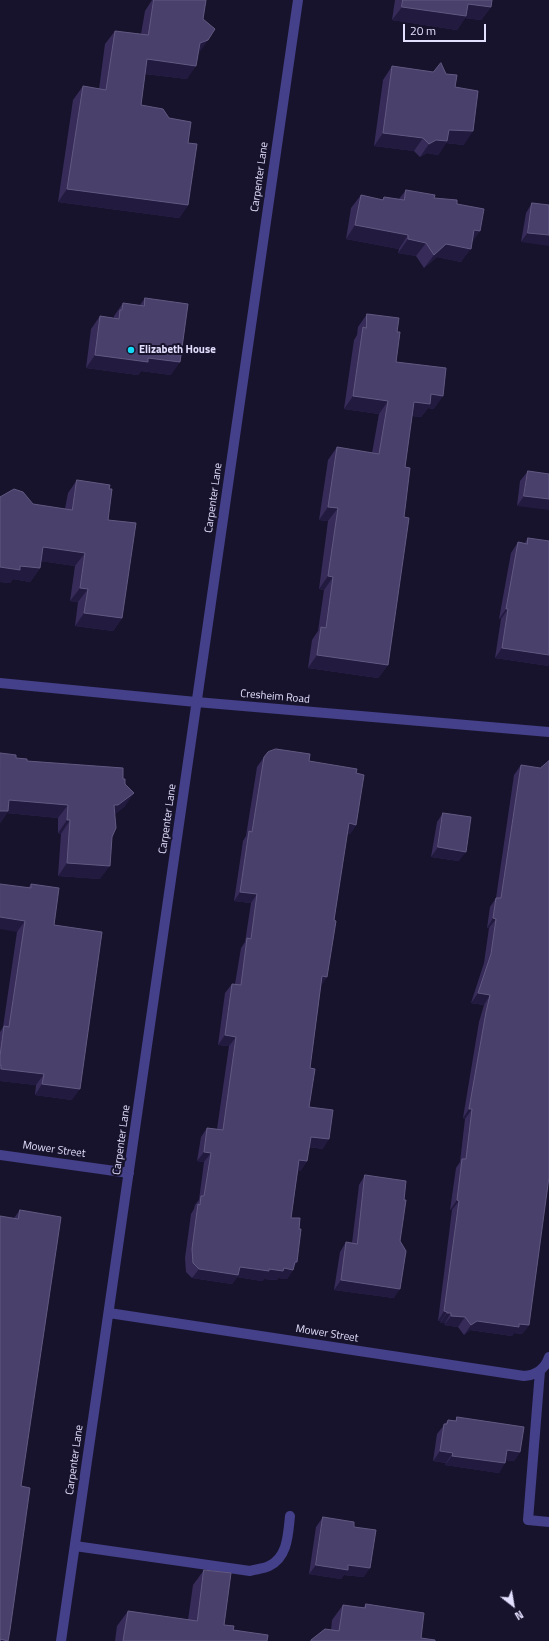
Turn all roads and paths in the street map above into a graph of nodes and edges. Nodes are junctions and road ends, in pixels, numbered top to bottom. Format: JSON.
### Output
{"nodes":[{"id":1,"x":298,"y":0,"type":"edge"},
{"id":2,"x":0,"y":682,"type":"edge"},
{"id":3,"x":196,"y":702,"type":"junction"},
{"id":4,"x":549,"y":732,"type":"edge"},
{"id":5,"x":0,"y":1155,"type":"edge"},
{"id":6,"x":129,"y":1173,"type":"junction"},
{"id":7,"x":109,"y":1313,"type":"junction"},
{"id":8,"x":549,"y":1357,"type":"edge"},
{"id":9,"x":540,"y":1371,"type":"junction"},
{"id":10,"x":290,"y":1516,"type":"dead end"},
{"id":11,"x":549,"y":1522,"type":"edge"},
{"id":12,"x":75,"y":1546,"type":"junction"},
{"id":13,"x":61,"y":1641,"type":"edge"}],
"edges":[{"from":1,"to":3,"type":"street","name":"Carpenter Lane"},
{"from":2,"to":3,"type":"street","name":"Cresheim Road"},
{"from":3,"to":4,"type":"street","name":"Cresheim Road"},
{"from":3,"to":6,"type":"street","name":"Carpenter Lane"},
{"from":5,"to":6,"type":"street","name":"Mower Street"},
{"from":6,"to":7,"type":"street","name":"Carpenter Lane"},
{"from":7,"to":9,"type":"street","name":"Mower Street"},
{"from":7,"to":12,"type":"street","name":"Carpenter Lane"},
{"from":8,"to":9,"type":"street"},
{"from":9,"to":11,"type":"street"},
{"from":10,"to":12,"type":"street"},
{"from":12,"to":13,"type":"street","name":"Carpenter Lane"}]}
